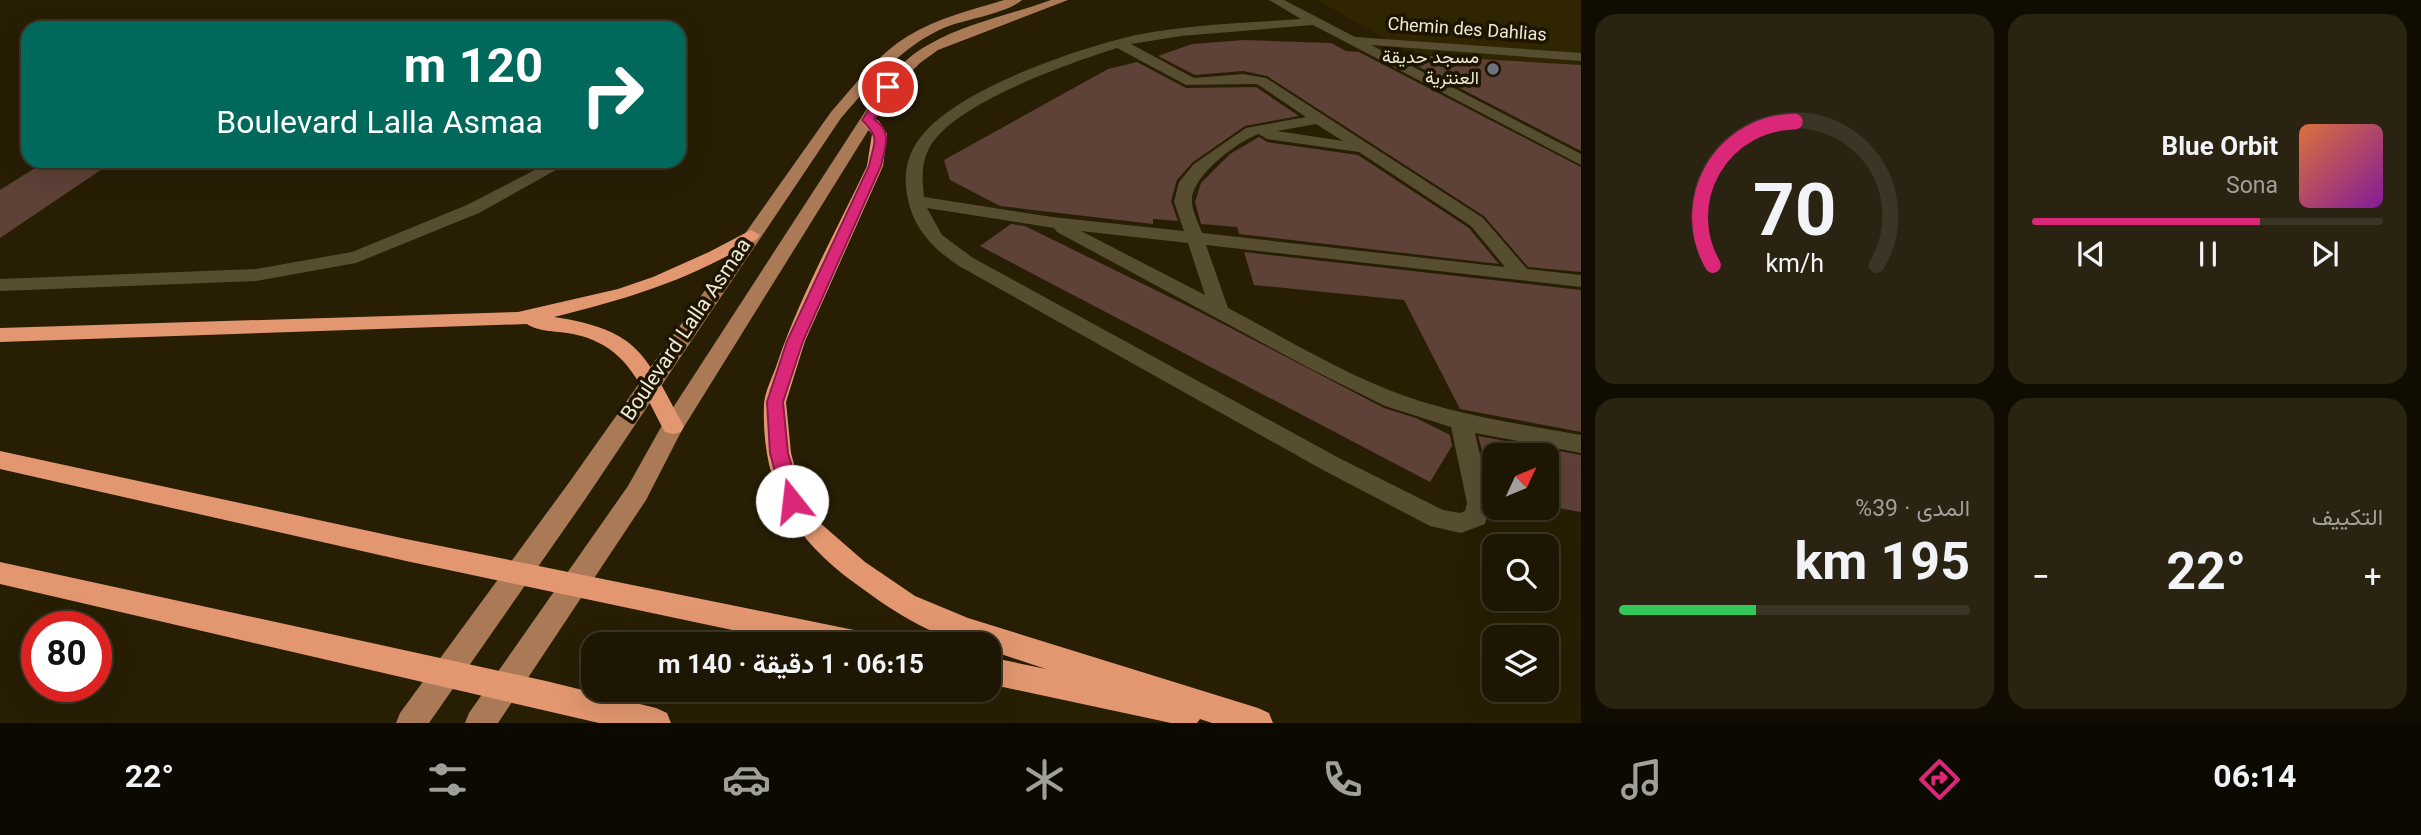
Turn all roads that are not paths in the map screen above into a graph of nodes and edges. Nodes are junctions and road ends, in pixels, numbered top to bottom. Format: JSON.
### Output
{"nodes":[{"id":1,"x":1016,"y":0,"type":"edge"},
{"id":2,"x":1074,"y":0,"type":"edge"},
{"id":3,"x":1275,"y":0,"type":"edge"},
{"id":4,"x":1060,"y":1,"type":"edge"},
{"id":5,"x":1316,"y":21,"type":"junction"},
{"id":6,"x":1349,"y":39,"type":"junction"},
{"id":7,"x":1120,"y":44,"type":"junction"},
{"id":8,"x":1581,"y":57,"type":"edge"},
{"id":9,"x":1318,"y":119,"type":"junction"},
{"id":10,"x":868,"y":120,"type":"junction"},
{"id":11,"x":1251,"y":131,"type":"junction"},
{"id":12,"x":1364,"y":149,"type":"junction"},
{"id":13,"x":1581,"y":160,"type":"edge"},
{"id":14,"x":551,"y":168,"type":"edge"},
{"id":15,"x":916,"y":201,"type":"junction"},
{"id":16,"x":1052,"y":222,"type":"junction"},
{"id":17,"x":751,"y":236,"type":"junction"},
{"id":18,"x":1194,"y":238,"type":"junction"},
{"id":19,"x":1521,"y":274,"type":"junction"},
{"id":20,"x":1581,"y":281,"type":"edge"},
{"id":21,"x":0,"y":285,"type":"edge"},
{"id":22,"x":1220,"y":312,"type":"junction"},
{"id":23,"x":518,"y":319,"type":"junction"},
{"id":24,"x":0,"y":335,"type":"edge"},
{"id":25,"x":649,"y":385,"type":"junction"},
{"id":26,"x":1461,"y":422,"type":"junction"},
{"id":27,"x":673,"y":426,"type":"junction"},
{"id":28,"x":1581,"y":444,"type":"edge"},
{"id":29,"x":0,"y":460,"type":"edge"},
{"id":30,"x":0,"y":573,"type":"edge"},
{"id":31,"x":801,"y":632,"type":"edge"},
{"id":32,"x":1001,"y":673,"type":"edge"},
{"id":33,"x":411,"y":723,"type":"edge"},
{"id":34,"x":480,"y":723,"type":"edge"},
{"id":35,"x":656,"y":723,"type":"edge"},
{"id":36,"x":1241,"y":723,"type":"edge"},
{"id":37,"x":1258,"y":723,"type":"edge"}],
"edges":[{"from":1,"to":17,"type":"main road","name":"Boulevard Lalla Asmaa"},
{"from":2,"to":4,"type":"main road","name":"Boulevard Lalla Asmaa"},
{"from":3,"to":5,"type":"street"},
{"from":4,"to":10,"type":"main road","name":"Boulevard Lalla Asmaa"},
{"from":5,"to":6,"type":"street"},
{"from":5,"to":7,"type":"street"},
{"from":6,"to":8,"type":"street","name":"Chemin des Dahlias"},
{"from":6,"to":13,"type":"street"},
{"from":7,"to":9,"type":"street"},
{"from":7,"to":15,"type":"street"},
{"from":9,"to":11,"type":"street"},
{"from":9,"to":12,"type":"street"},
{"from":10,"to":27,"type":"main road","name":"Boulevard Lalla Asmaa"},
{"from":10,"to":37,"type":"highway"},
{"from":11,"to":12,"type":"street"},
{"from":11,"to":18,"type":"street"},
{"from":12,"to":19,"type":"street"},
{"from":14,"to":21,"type":"street"},
{"from":15,"to":16,"type":"street"},
{"from":15,"to":26,"type":"street"},
{"from":16,"to":18,"type":"street"},
{"from":16,"to":22,"type":"street"},
{"from":17,"to":23,"type":"highway"},
{"from":17,"to":25,"type":"main road","name":"Boulevard Lalla Asmaa"},
{"from":18,"to":19,"type":"street"},
{"from":18,"to":22,"type":"street"},
{"from":19,"to":20,"type":"street"},
{"from":22,"to":26,"type":"street"},
{"from":23,"to":24,"type":"highway"},
{"from":23,"to":25,"type":"highway"},
{"from":25,"to":27,"type":"highway"},
{"from":25,"to":33,"type":"main road","name":"Boulevard Lalla Asmaa"},
{"from":26,"to":28,"type":"street"},
{"from":27,"to":34,"type":"main road","name":"Boulevard Lalla Asmaa"},
{"from":29,"to":31,"type":"highway"},
{"from":30,"to":35,"type":"highway"},
{"from":32,"to":36,"type":"highway"}]}
